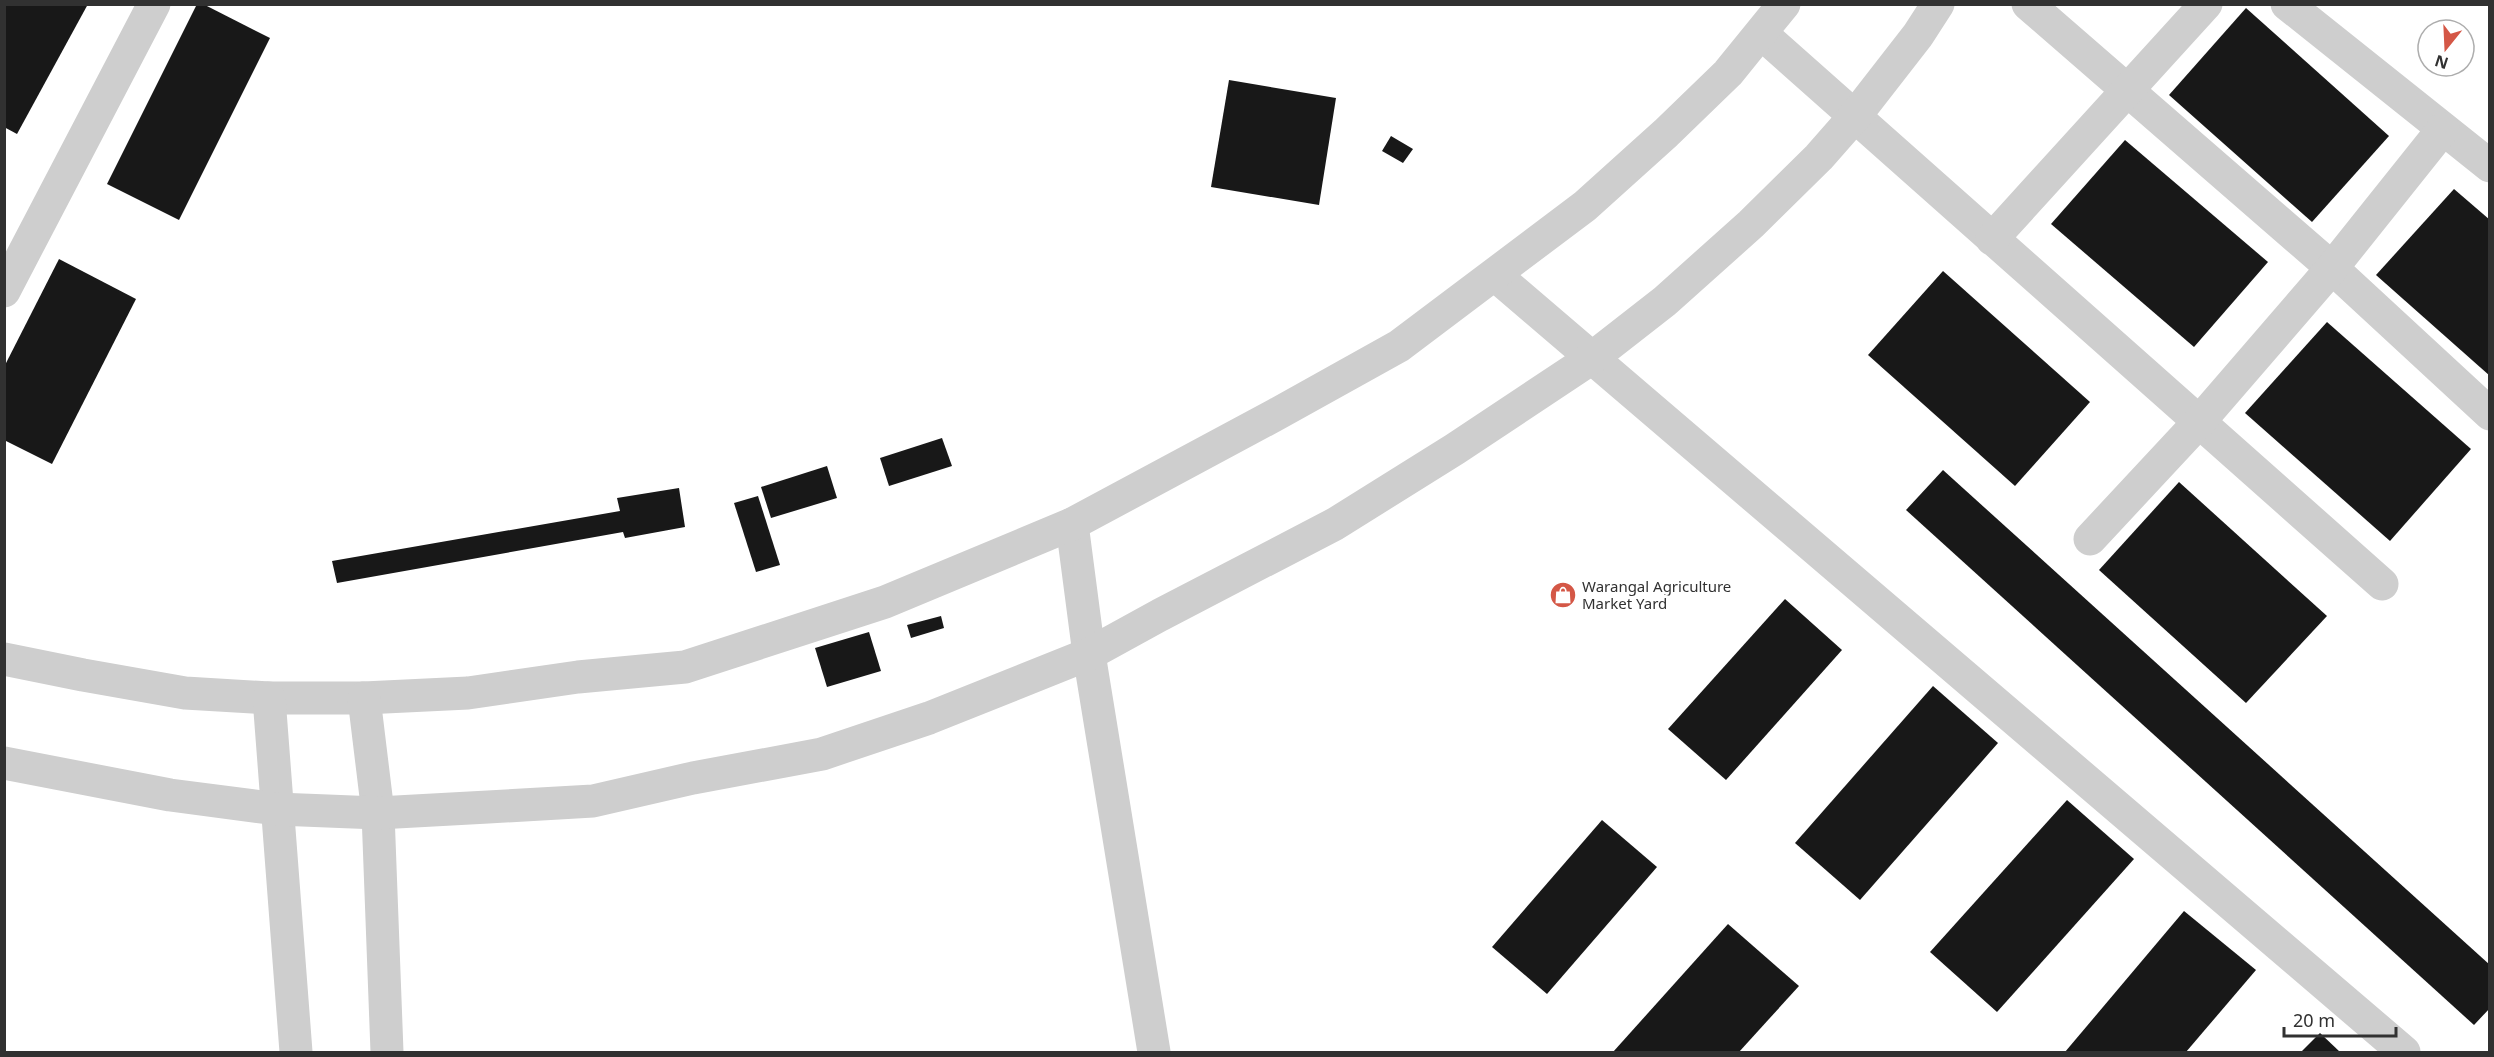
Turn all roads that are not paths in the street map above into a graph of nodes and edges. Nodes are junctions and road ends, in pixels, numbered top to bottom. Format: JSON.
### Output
{"nodes":[{"id":1,"x":154,"y":4,"type":"edge"},
{"id":2,"x":1784,"y":4,"type":"edge"},
{"id":3,"x":1938,"y":4,"type":"edge"},
{"id":4,"x":2028,"y":4,"type":"edge"},
{"id":5,"x":2206,"y":4,"type":"edge"},
{"id":6,"x":2287,"y":4,"type":"edge"},
{"id":7,"x":1762,"y":34,"type":"junction"},
{"id":8,"x":2127,"y":90,"type":"junction"},
{"id":9,"x":1855,"y":116,"type":"junction"},
{"id":10,"x":2443,"y":129,"type":"junction"},
{"id":11,"x":2490,"y":166,"type":"edge"},
{"id":12,"x":1992,"y":239,"type":"junction"},
{"id":13,"x":2332,"y":268,"type":"junction"},
{"id":14,"x":1495,"y":275,"type":"junction"},
{"id":15,"x":4,"y":291,"type":"edge"},
{"id":16,"x":1592,"y":358,"type":"junction"},
{"id":17,"x":2490,"y":414,"type":"edge"},
{"id":18,"x":2199,"y":422,"type":"junction"},
{"id":19,"x":1072,"y":524,"type":"junction"},
{"id":20,"x":2090,"y":539,"type":"dead end"},
{"id":21,"x":2382,"y":584,"type":"dead end"},
{"id":22,"x":1089,"y":654,"type":"junction"},
{"id":23,"x":4,"y":659,"type":"edge"},
{"id":24,"x":269,"y":698,"type":"junction"},
{"id":25,"x":364,"y":698,"type":"junction"},
{"id":26,"x":4,"y":764,"type":"edge"},
{"id":27,"x":278,"y":809,"type":"junction"},
{"id":28,"x":378,"y":813,"type":"junction"},
{"id":29,"x":296,"y":1053,"type":"edge"},
{"id":30,"x":387,"y":1053,"type":"edge"},
{"id":31,"x":1154,"y":1053,"type":"edge"},
{"id":32,"x":2404,"y":1053,"type":"edge"}],
"edges":[{"from":1,"to":15,"type":"lane"},
{"from":2,"to":7,"type":"lane"},
{"from":3,"to":9,"type":"lane"},
{"from":4,"to":8,"type":"lane"},
{"from":5,"to":8,"type":"lane"},
{"from":6,"to":10,"type":"lane"},
{"from":7,"to":9,"type":"lane"},
{"from":7,"to":14,"type":"lane"},
{"from":8,"to":12,"type":"lane"},
{"from":8,"to":13,"type":"lane"},
{"from":9,"to":12,"type":"lane"},
{"from":9,"to":16,"type":"lane"},
{"from":10,"to":11,"type":"lane"},
{"from":10,"to":13,"type":"lane"},
{"from":12,"to":18,"type":"lane"},
{"from":13,"to":17,"type":"lane"},
{"from":13,"to":18,"type":"lane"},
{"from":14,"to":16,"type":"lane"},
{"from":14,"to":19,"type":"lane"},
{"from":16,"to":22,"type":"lane"},
{"from":16,"to":32,"type":"lane"},
{"from":18,"to":20,"type":"lane"},
{"from":18,"to":21,"type":"lane"},
{"from":19,"to":22,"type":"lane"},
{"from":19,"to":25,"type":"lane"},
{"from":22,"to":28,"type":"lane"},
{"from":22,"to":31,"type":"lane"},
{"from":23,"to":24,"type":"lane"},
{"from":24,"to":25,"type":"lane"},
{"from":24,"to":27,"type":"lane"},
{"from":25,"to":28,"type":"lane"},
{"from":26,"to":27,"type":"lane"},
{"from":27,"to":28,"type":"lane"},
{"from":27,"to":29,"type":"lane"},
{"from":28,"to":30,"type":"lane"}]}
